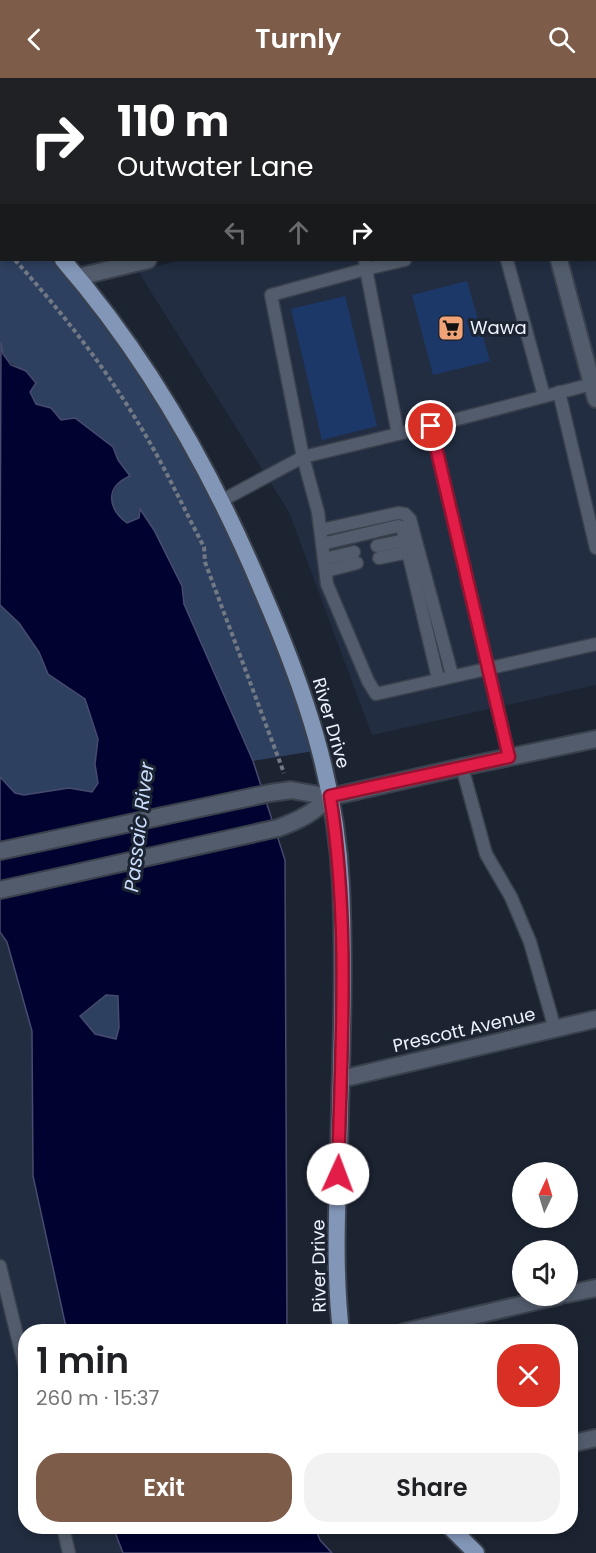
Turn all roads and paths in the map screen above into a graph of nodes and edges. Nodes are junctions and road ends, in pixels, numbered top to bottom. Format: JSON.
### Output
{"nodes":[{"id":1,"x":16,"y":261,"type":"edge"},
{"id":2,"x":64,"y":261,"type":"edge"},
{"id":3,"x":144,"y":261,"type":"edge"},
{"id":4,"x":395,"y":261,"type":"edge"},
{"id":5,"x":507,"y":261,"type":"edge"},
{"id":6,"x":559,"y":261,"type":"edge"},
{"id":7,"x":366,"y":264,"type":"edge"},
{"id":8,"x":78,"y":277,"type":"junction"},
{"id":9,"x":559,"y":392,"type":"junction"},
{"id":10,"x":594,"y":392,"type":"edge"},
{"id":11,"x":544,"y":396,"type":"junction"},
{"id":12,"x":431,"y":426,"type":"junction"},
{"id":13,"x":398,"y":434,"type":"junction"},
{"id":14,"x":303,"y":457,"type":"junction"},
{"id":15,"x":221,"y":501,"type":"junction"},
{"id":16,"x":321,"y":530,"type":"junction"},
{"id":17,"x":322,"y":544,"type":"junction"},
{"id":18,"x":407,"y":546,"type":"junction"},
{"id":19,"x":596,"y":548,"type":"edge"},
{"id":20,"x":378,"y":552,"type":"dead end"},
{"id":21,"x":356,"y":558,"type":"dead end"},
{"id":22,"x":325,"y":565,"type":"junction"},
{"id":23,"x":596,"y":644,"type":"edge"},
{"id":24,"x":488,"y":668,"type":"junction"},
{"id":25,"x":452,"y":675,"type":"junction"},
{"id":26,"x":438,"y":678,"type":"junction"},
{"id":27,"x":596,"y":740,"type":"edge"},
{"id":28,"x":509,"y":757,"type":"junction"},
{"id":29,"x":462,"y":766,"type":"junction"},
{"id":30,"x":291,"y":790,"type":"junction"},
{"id":31,"x":330,"y":796,"type":"junction"},
{"id":32,"x":0,"y":851,"type":"edge"},
{"id":33,"x":0,"y":890,"type":"edge"},
{"id":34,"x":596,"y":1019,"type":"edge"},
{"id":35,"x":555,"y":1029,"type":"junction"},
{"id":36,"x":341,"y":1079,"type":"junction"},
{"id":37,"x":0,"y":1266,"type":"edge"},
{"id":38,"x":596,"y":1288,"type":"edge"},
{"id":39,"x":578,"y":1292,"type":"edge"},
{"id":40,"x":517,"y":1306,"type":"edge"},
{"id":41,"x":340,"y":1324,"type":"edge"},
{"id":42,"x":439,"y":1324,"type":"edge"},
{"id":43,"x":18,"y":1339,"type":"edge"},
{"id":44,"x":596,"y":1438,"type":"edge"},
{"id":45,"x":578,"y":1442,"type":"edge"},
{"id":46,"x":65,"y":1534,"type":"edge"},
{"id":47,"x":457,"y":1534,"type":"edge"},
{"id":48,"x":69,"y":1553,"type":"edge"},
{"id":49,"x":476,"y":1553,"type":"edge"}],
"edges":[{"from":1,"to":30,"type":"path"},
{"from":2,"to":8,"type":"main road","name":"River Drive"},
{"from":3,"to":8,"type":"street"},
{"from":4,"to":7,"type":"lane"},
{"from":5,"to":11,"type":"lane"},
{"from":6,"to":10,"type":"street"},
{"from":7,"to":13,"type":"lane"},
{"from":7,"to":14,"type":"lane"},
{"from":8,"to":15,"type":"main road","name":"River Drive"},
{"from":9,"to":10,"type":"lane"},
{"from":9,"to":11,"type":"lane"},
{"from":9,"to":19,"type":"lane"},
{"from":11,"to":12,"type":"lane"},
{"from":12,"to":13,"type":"lane"},
{"from":12,"to":24,"type":"lane"},
{"from":13,"to":14,"type":"lane"},
{"from":14,"to":15,"type":"lane"},
{"from":14,"to":16,"type":"lane"},
{"from":15,"to":31,"type":"main road","name":"River Drive"},
{"from":16,"to":17,"type":"lane"},
{"from":16,"to":25,"type":"lane"},
{"from":17,"to":18,"type":"lane"},
{"from":17,"to":22,"type":"lane"},
{"from":18,"to":20,"type":"lane"},
{"from":18,"to":26,"type":"lane"},
{"from":21,"to":22,"type":"lane"},
{"from":22,"to":26,"type":"lane"},
{"from":23,"to":24,"type":"lane"},
{"from":24,"to":25,"type":"lane"},
{"from":24,"to":28,"type":"lane"},
{"from":25,"to":26,"type":"lane"},
{"from":27,"to":28,"type":"street"},
{"from":28,"to":29,"type":"street"},
{"from":29,"to":31,"type":"street"},
{"from":29,"to":35,"type":"lane"},
{"from":30,"to":31,"type":"street"},
{"from":30,"to":32,"type":"street"},
{"from":31,"to":33,"type":"street"},
{"from":31,"to":36,"type":"main road","name":"River Drive"},
{"from":34,"to":35,"type":"street","name":"Prescott Avenue"},
{"from":35,"to":36,"type":"street","name":"Prescott Avenue"},
{"from":36,"to":41,"type":"main road","name":"River Drive"},
{"from":37,"to":43,"type":"lane"},
{"from":38,"to":39,"type":"street"},
{"from":40,"to":42,"type":"street"},
{"from":44,"to":45,"type":"street"},
{"from":46,"to":48,"type":"lane"},
{"from":47,"to":49,"type":"main road"}]}
